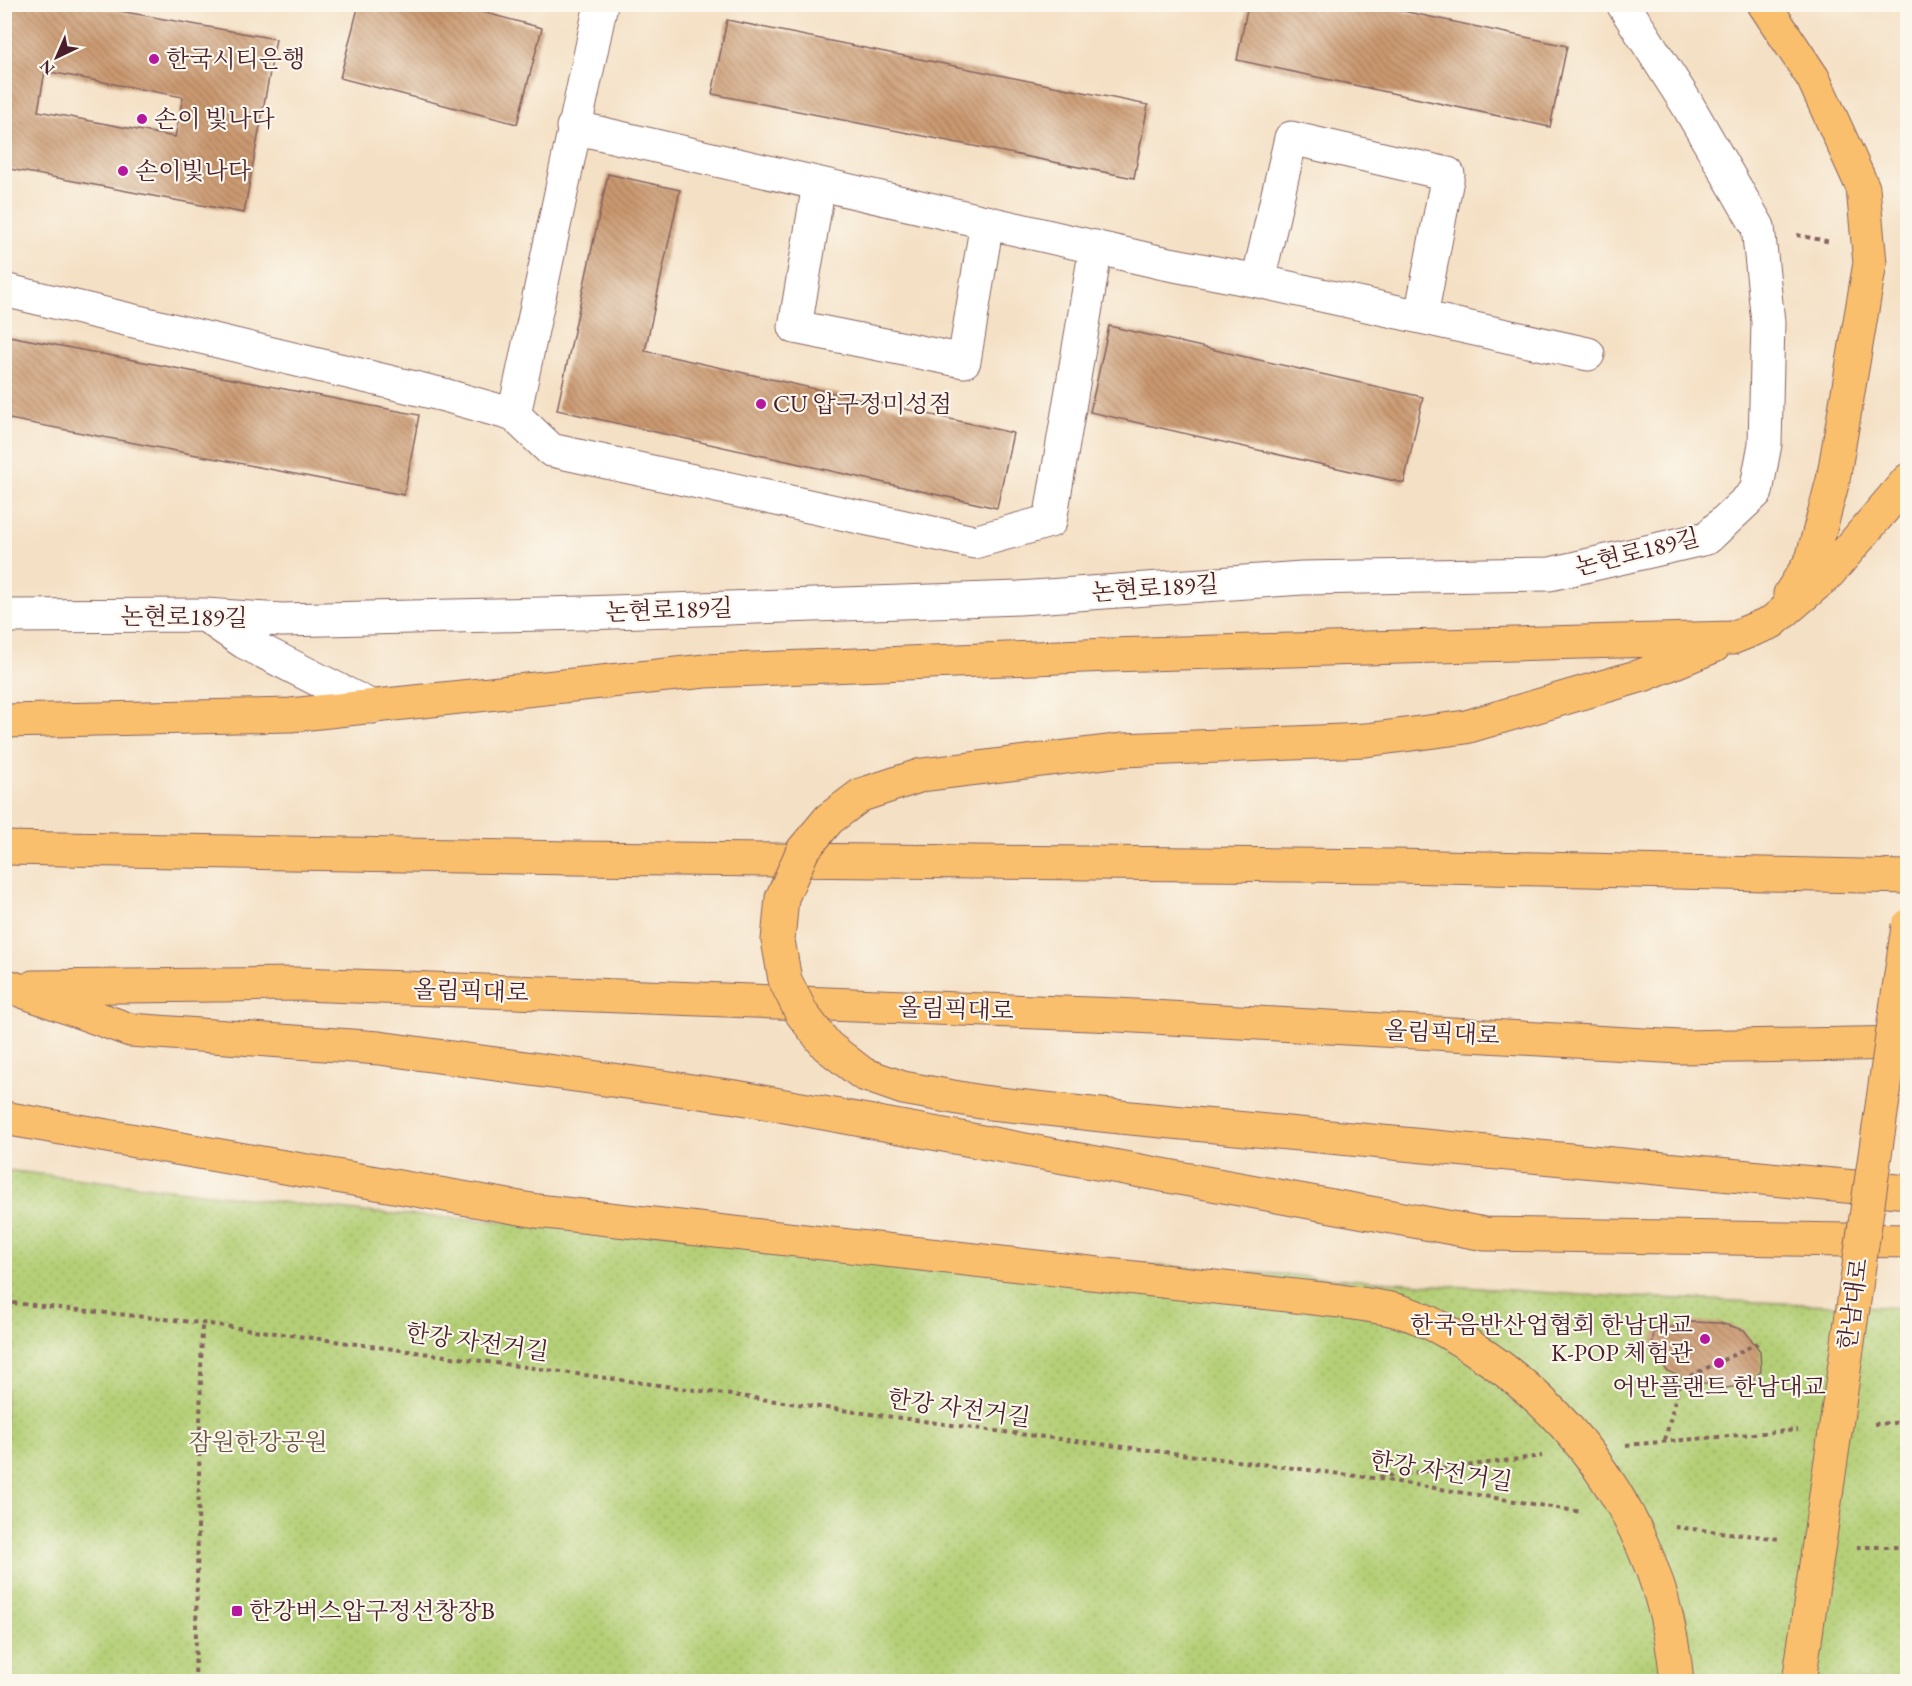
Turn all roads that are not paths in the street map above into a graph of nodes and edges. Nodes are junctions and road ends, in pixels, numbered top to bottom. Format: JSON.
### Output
{"nodes":[{"id":1,"x":601,"y":4,"type":"edge"},
{"id":2,"x":1623,"y":4,"type":"edge"},
{"id":3,"x":1764,"y":4,"type":"edge"},
{"id":4,"x":573,"y":127,"type":"junction"},
{"id":5,"x":819,"y":184,"type":"junction"},
{"id":6,"x":987,"y":222,"type":"junction"},
{"id":7,"x":1096,"y":247,"type":"junction"},
{"id":8,"x":1258,"y":281,"type":"junction"},
{"id":9,"x":4,"y":290,"type":"edge"},
{"id":10,"x":1421,"y":316,"type":"junction"},
{"id":11,"x":1588,"y":354,"type":"dead end"},
{"id":12,"x":514,"y":415,"type":"junction"},
{"id":13,"x":1908,"y":480,"type":"edge"},
{"id":14,"x":205,"y":615,"type":"junction"},
{"id":15,"x":4,"y":616,"type":"edge"},
{"id":16,"x":1772,"y":622,"type":"junction"},
{"id":17,"x":1732,"y":638,"type":"junction"},
{"id":18,"x":372,"y":707,"type":"junction"},
{"id":19,"x":4,"y":721,"type":"edge"},
{"id":20,"x":4,"y":848,"type":"edge"},
{"id":21,"x":1908,"y":877,"type":"edge"},
{"id":22,"x":1908,"y":926,"type":"edge"},
{"id":23,"x":8,"y":987,"type":"edge"},
{"id":24,"x":1908,"y":1043,"type":"edge"},
{"id":25,"x":4,"y":1118,"type":"edge"},
{"id":26,"x":1908,"y":1192,"type":"edge"},
{"id":27,"x":1908,"y":1241,"type":"edge"},
{"id":28,"x":1677,"y":1682,"type":"edge"},
{"id":29,"x":1799,"y":1682,"type":"edge"}],
"edges":[{"from":1,"to":4,"type":"street"},
{"from":2,"to":14,"type":"street","name":"논현로189길"},
{"from":3,"to":16,"type":"main road"},
{"from":4,"to":5,"type":"street"},
{"from":4,"to":12,"type":"street"},
{"from":5,"to":6,"type":"street"},
{"from":5,"to":6,"type":"street"},
{"from":6,"to":7,"type":"street"},
{"from":7,"to":8,"type":"street"},
{"from":7,"to":12,"type":"street"},
{"from":8,"to":10,"type":"street"},
{"from":8,"to":10,"type":"street"},
{"from":9,"to":12,"type":"street"},
{"from":10,"to":11,"type":"street"},
{"from":13,"to":16,"type":"main road"},
{"from":14,"to":15,"type":"street","name":"논현로189길"},
{"from":14,"to":18,"type":"street"},
{"from":16,"to":17,"type":"main road"},
{"from":17,"to":18,"type":"main road"},
{"from":17,"to":26,"type":"main road","bridge":true},
{"from":18,"to":19,"type":"main road"},
{"from":20,"to":21,"type":"main road"},
{"from":22,"to":29,"type":"main road","name":"한남대로","bridge":true},
{"from":23,"to":24,"type":"main road","name":"올림픽대로"},
{"from":23,"to":27,"type":"main road"},
{"from":25,"to":28,"type":"main road","bridge":true}]}
